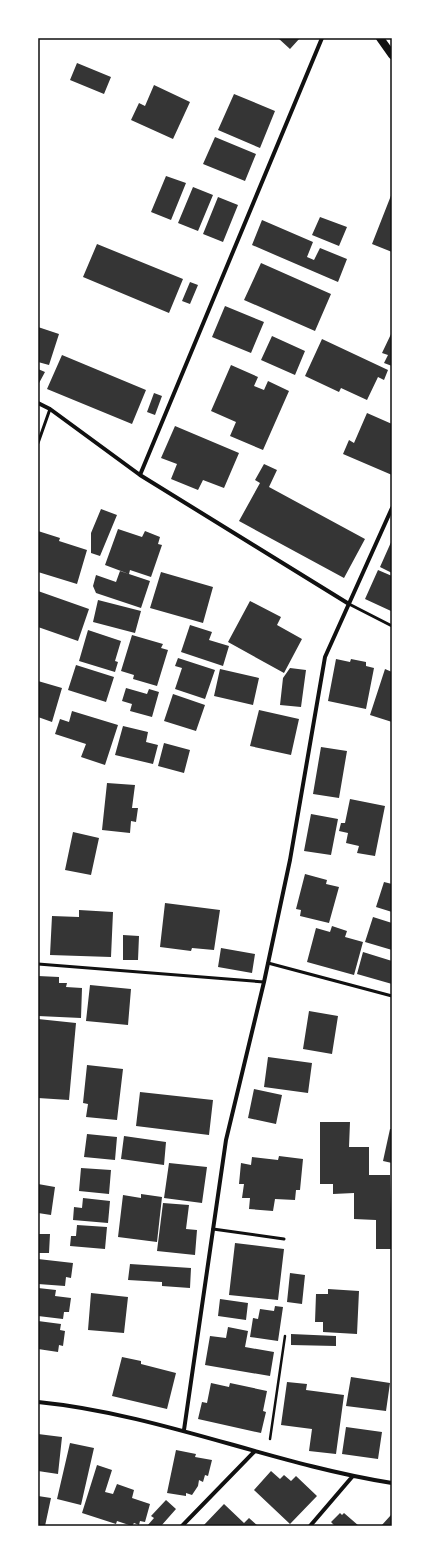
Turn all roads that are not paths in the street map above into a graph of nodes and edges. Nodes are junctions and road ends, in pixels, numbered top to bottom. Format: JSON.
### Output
{"nodes":[{"id":1,"x":322,"y":38,"type":"edge"},
{"id":2,"x":380,"y":38,"type":"edge"},
{"id":3,"x":392,"y":55,"type":"edge"},
{"id":4,"x":38,"y":403,"type":"edge"},
{"id":5,"x":50,"y":409,"type":"junction"},
{"id":6,"x":38,"y":443,"type":"edge"},
{"id":7,"x":140,"y":475,"type":"junction"},
{"id":8,"x":392,"y":508,"type":"edge"},
{"id":9,"x":349,"y":604,"type":"junction"},
{"id":10,"x":392,"y":626,"type":"edge"},
{"id":11,"x":268,"y":962,"type":"junction"},
{"id":12,"x":38,"y":964,"type":"edge"},
{"id":13,"x":264,"y":982,"type":"junction"},
{"id":14,"x":392,"y":996,"type":"edge"},
{"id":15,"x":213,"y":1229,"type":"junction"},
{"id":16,"x":284,"y":1239,"type":"dead end"},
{"id":17,"x":38,"y":1402,"type":"edge"},
{"id":18,"x":184,"y":1430,"type":"junction"},
{"id":19,"x":255,"y":1451,"type":"junction"},
{"id":20,"x":352,"y":1477,"type":"junction"},
{"id":21,"x":392,"y":1483,"type":"edge"},
{"id":22,"x":182,"y":1526,"type":"edge"},
{"id":23,"x":310,"y":1526,"type":"edge"}],
"edges":[{"from":1,"to":7,"type":"street"},
{"from":2,"to":3,"type":"main road"},
{"from":4,"to":5,"type":"street"},
{"from":5,"to":6,"type":"lane"},
{"from":5,"to":7,"type":"street"},
{"from":7,"to":9,"type":"street"},
{"from":8,"to":9,"type":"street"},
{"from":9,"to":10,"type":"lane"},
{"from":9,"to":11,"type":"street"},
{"from":11,"to":13,"type":"street"},
{"from":11,"to":14,"type":"lane"},
{"from":12,"to":13,"type":"lane"},
{"from":13,"to":15,"type":"street"},
{"from":15,"to":16,"type":"lane"},
{"from":15,"to":18,"type":"street"},
{"from":17,"to":18,"type":"street"},
{"from":18,"to":19,"type":"street"},
{"from":19,"to":20,"type":"street"},
{"from":19,"to":22,"type":"street"},
{"from":20,"to":21,"type":"street"},
{"from":20,"to":23,"type":"street"}]}
